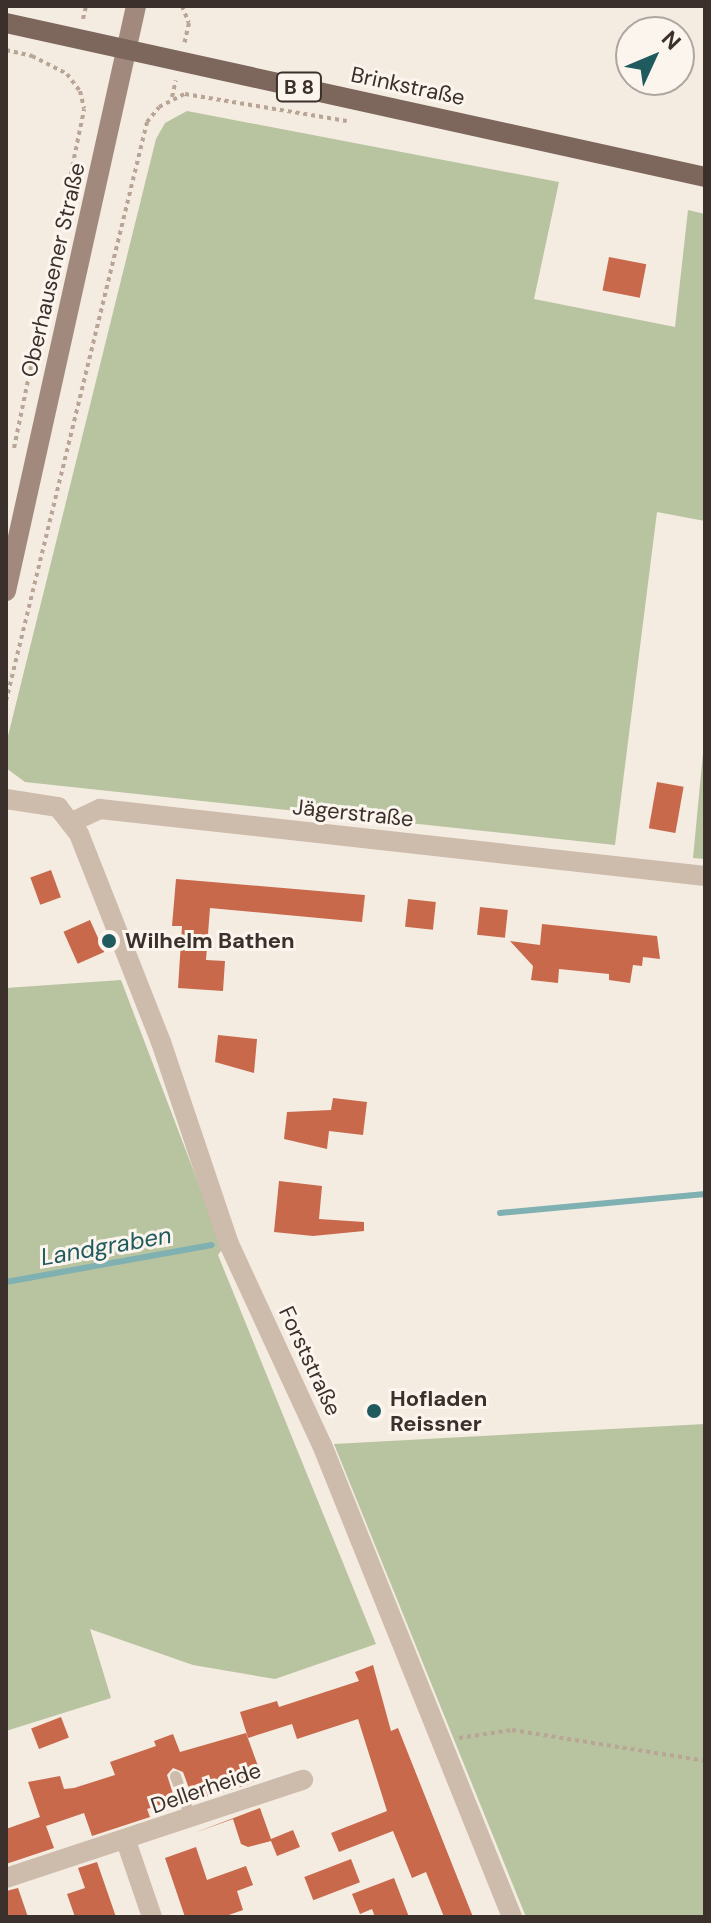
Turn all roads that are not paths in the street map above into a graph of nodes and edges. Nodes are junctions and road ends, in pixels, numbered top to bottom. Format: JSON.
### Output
{"nodes":[{"id":1,"x":136,"y":6,"type":"edge"},
{"id":2,"x":6,"y":23,"type":"edge"},
{"id":3,"x":127,"y":50,"type":"junction"},
{"id":4,"x":705,"y":177,"type":"edge"},
{"id":5,"x":6,"y":591,"type":"edge"},
{"id":6,"x":6,"y":799,"type":"edge"},
{"id":7,"x":72,"y":822,"type":"junction"},
{"id":8,"x":705,"y":876,"type":"edge"},
{"id":9,"x":175,"y":1776,"type":"dead end"},
{"id":10,"x":303,"y":1780,"type":"dead end"},
{"id":11,"x":191,"y":1819,"type":"junction"},
{"id":12,"x":126,"y":1841,"type":"junction"},
{"id":13,"x":6,"y":1878,"type":"edge"},
{"id":14,"x":152,"y":1917,"type":"edge"},
{"id":15,"x":512,"y":1917,"type":"edge"}],
"edges":[{"from":1,"to":3,"type":"main road","name":"Oberhausener Straße"},
{"from":2,"to":3,"type":"main road","name":"Brinkstraße","number":"B 8"},
{"from":3,"to":4,"type":"main road","name":"Brinkstraße","number":"B 8"},
{"from":3,"to":5,"type":"main road","name":"Oberhausener Straße"},
{"from":6,"to":7,"type":"street"},
{"from":7,"to":8,"type":"street","name":"Jägerstraße"},
{"from":7,"to":15,"type":"street","name":"Forststraße"},
{"from":9,"to":11,"type":"lane"},
{"from":10,"to":11,"type":"street","name":"Dellerheide"},
{"from":11,"to":12,"type":"street","name":"Dellerheide"},
{"from":12,"to":13,"type":"street","name":"Dellerheide"},
{"from":12,"to":14,"type":"street"}]}
